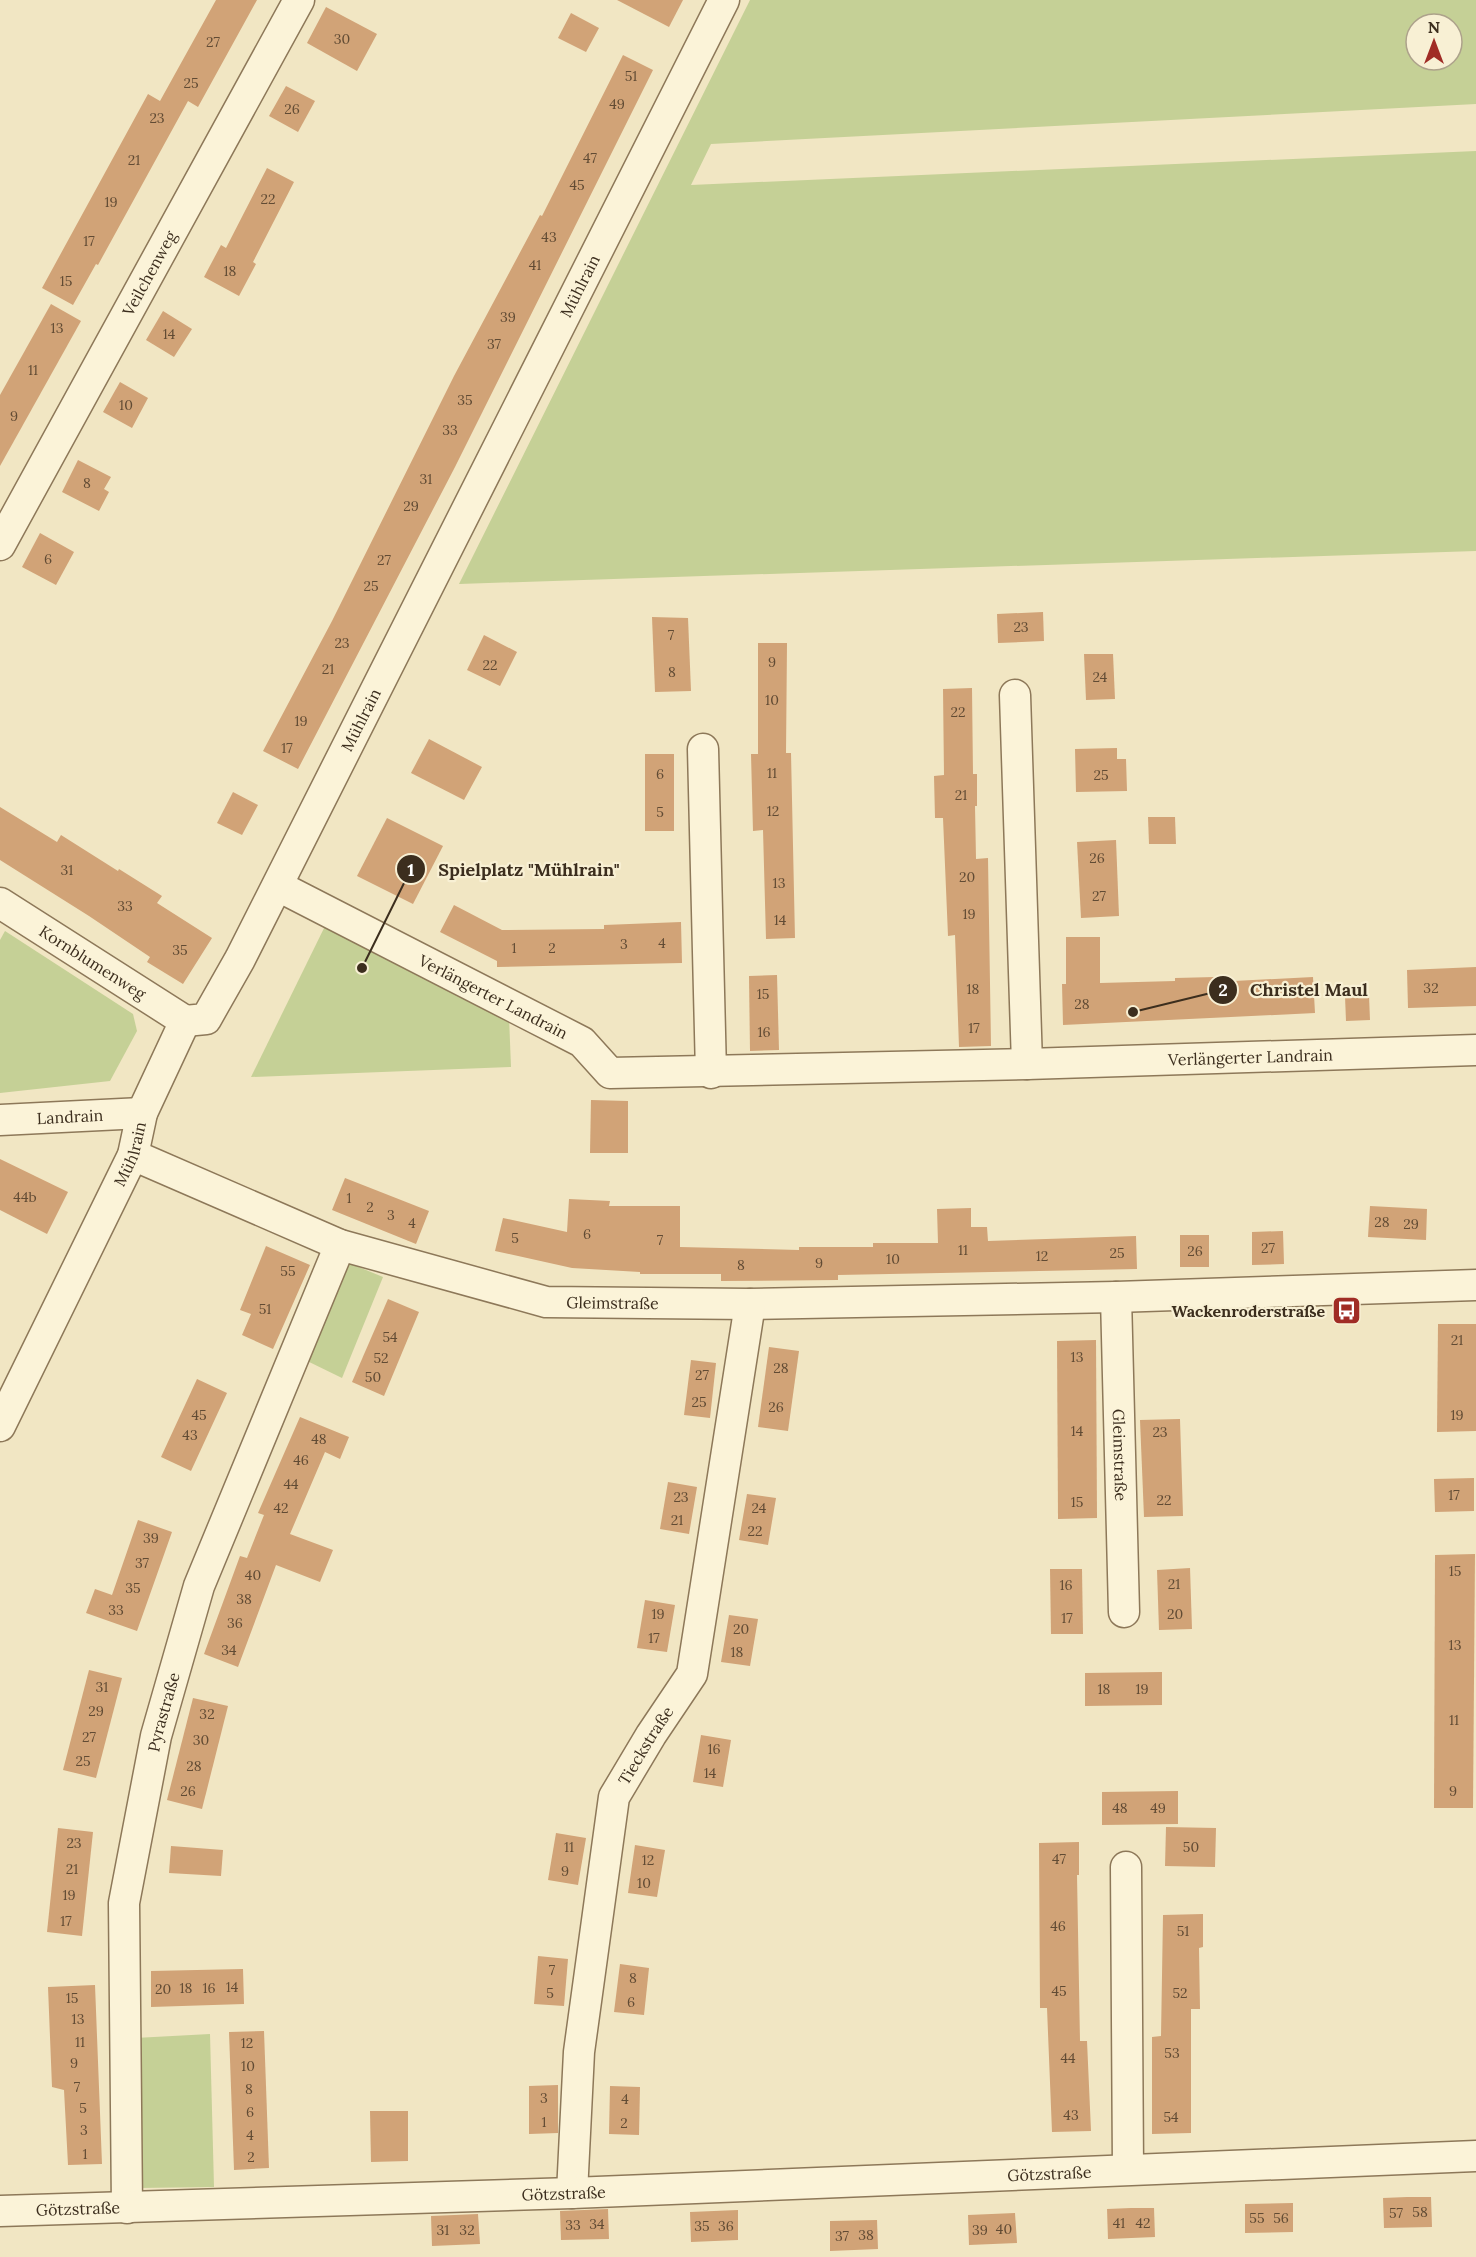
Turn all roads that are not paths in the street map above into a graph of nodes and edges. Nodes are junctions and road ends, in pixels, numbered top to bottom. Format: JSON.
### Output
{"nodes":[{"id":1,"x":299,"y":0,"type":"edge"},
{"id":2,"x":724,"y":0,"type":"edge"},
{"id":3,"x":0,"y":545,"type":"edge"},
{"id":4,"x":1015,"y":695,"type":"dead end"},
{"id":5,"x":704,"y":749,"type":"dead end"},
{"id":6,"x":278,"y":886,"type":"junction"},
{"id":7,"x":0,"y":903,"type":"edge"},
{"id":8,"x":186,"y":1021,"type":"junction"},
{"id":9,"x":1476,"y":1050,"type":"edge"},
{"id":10,"x":1027,"y":1064,"type":"junction"},
{"id":11,"x":711,"y":1072,"type":"junction"},
{"id":12,"x":142,"y":1113,"type":"junction"},
{"id":13,"x":0,"y":1120,"type":"edge"},
{"id":14,"x":133,"y":1155,"type":"junction"},
{"id":15,"x":340,"y":1245,"type":"junction"},
{"id":16,"x":1476,"y":1285,"type":"edge"},
{"id":17,"x":1116,"y":1297,"type":"junction"},
{"id":18,"x":750,"y":1304,"type":"junction"},
{"id":19,"x":0,"y":1426,"type":"edge"},
{"id":20,"x":1124,"y":1612,"type":"dead end"},
{"id":21,"x":1126,"y":1867,"type":"dead end"},
{"id":22,"x":1476,"y":2156,"type":"edge"},
{"id":23,"x":1128,"y":2169,"type":"junction"},
{"id":24,"x":572,"y":2193,"type":"junction"},
{"id":25,"x":127,"y":2208,"type":"junction"},
{"id":26,"x":0,"y":2211,"type":"edge"}],
"edges":[{"from":1,"to":3,"type":"street","name":"Veilchenweg"},
{"from":2,"to":6,"type":"street","name":"Mühlrain"},
{"from":4,"to":10,"type":"street"},
{"from":5,"to":11,"type":"street"},
{"from":6,"to":8,"type":"street","name":"Mühlrain"},
{"from":6,"to":11,"type":"street","name":"Verlängerter Landrain"},
{"from":7,"to":8,"type":"street","name":"Kornblumenweg"},
{"from":8,"to":12,"type":"street","name":"Mühlrain"},
{"from":9,"to":10,"type":"street","name":"Verlängerter Landrain"},
{"from":10,"to":11,"type":"street","name":"Verlängerter Landrain"},
{"from":12,"to":13,"type":"street","name":"Landrain"},
{"from":12,"to":14,"type":"street","name":"Mühlrain"},
{"from":14,"to":15,"type":"street","name":"Gleimstraße"},
{"from":14,"to":19,"type":"street","name":"Mühlrain"},
{"from":15,"to":18,"type":"street","name":"Gleimstraße"},
{"from":15,"to":25,"type":"street","name":"Pyrastraße"},
{"from":16,"to":17,"type":"street","name":"Gleimstraße"},
{"from":17,"to":18,"type":"street","name":"Gleimstraße"},
{"from":17,"to":20,"type":"street","name":"Gleimstraße"},
{"from":18,"to":24,"type":"street","name":"Tieckstraße"},
{"from":21,"to":23,"type":"street"},
{"from":22,"to":23,"type":"street","name":"Götzstraße"},
{"from":23,"to":24,"type":"street","name":"Götzstraße"},
{"from":24,"to":25,"type":"street","name":"Götzstraße"},
{"from":25,"to":26,"type":"street","name":"Götzstraße"}]}
